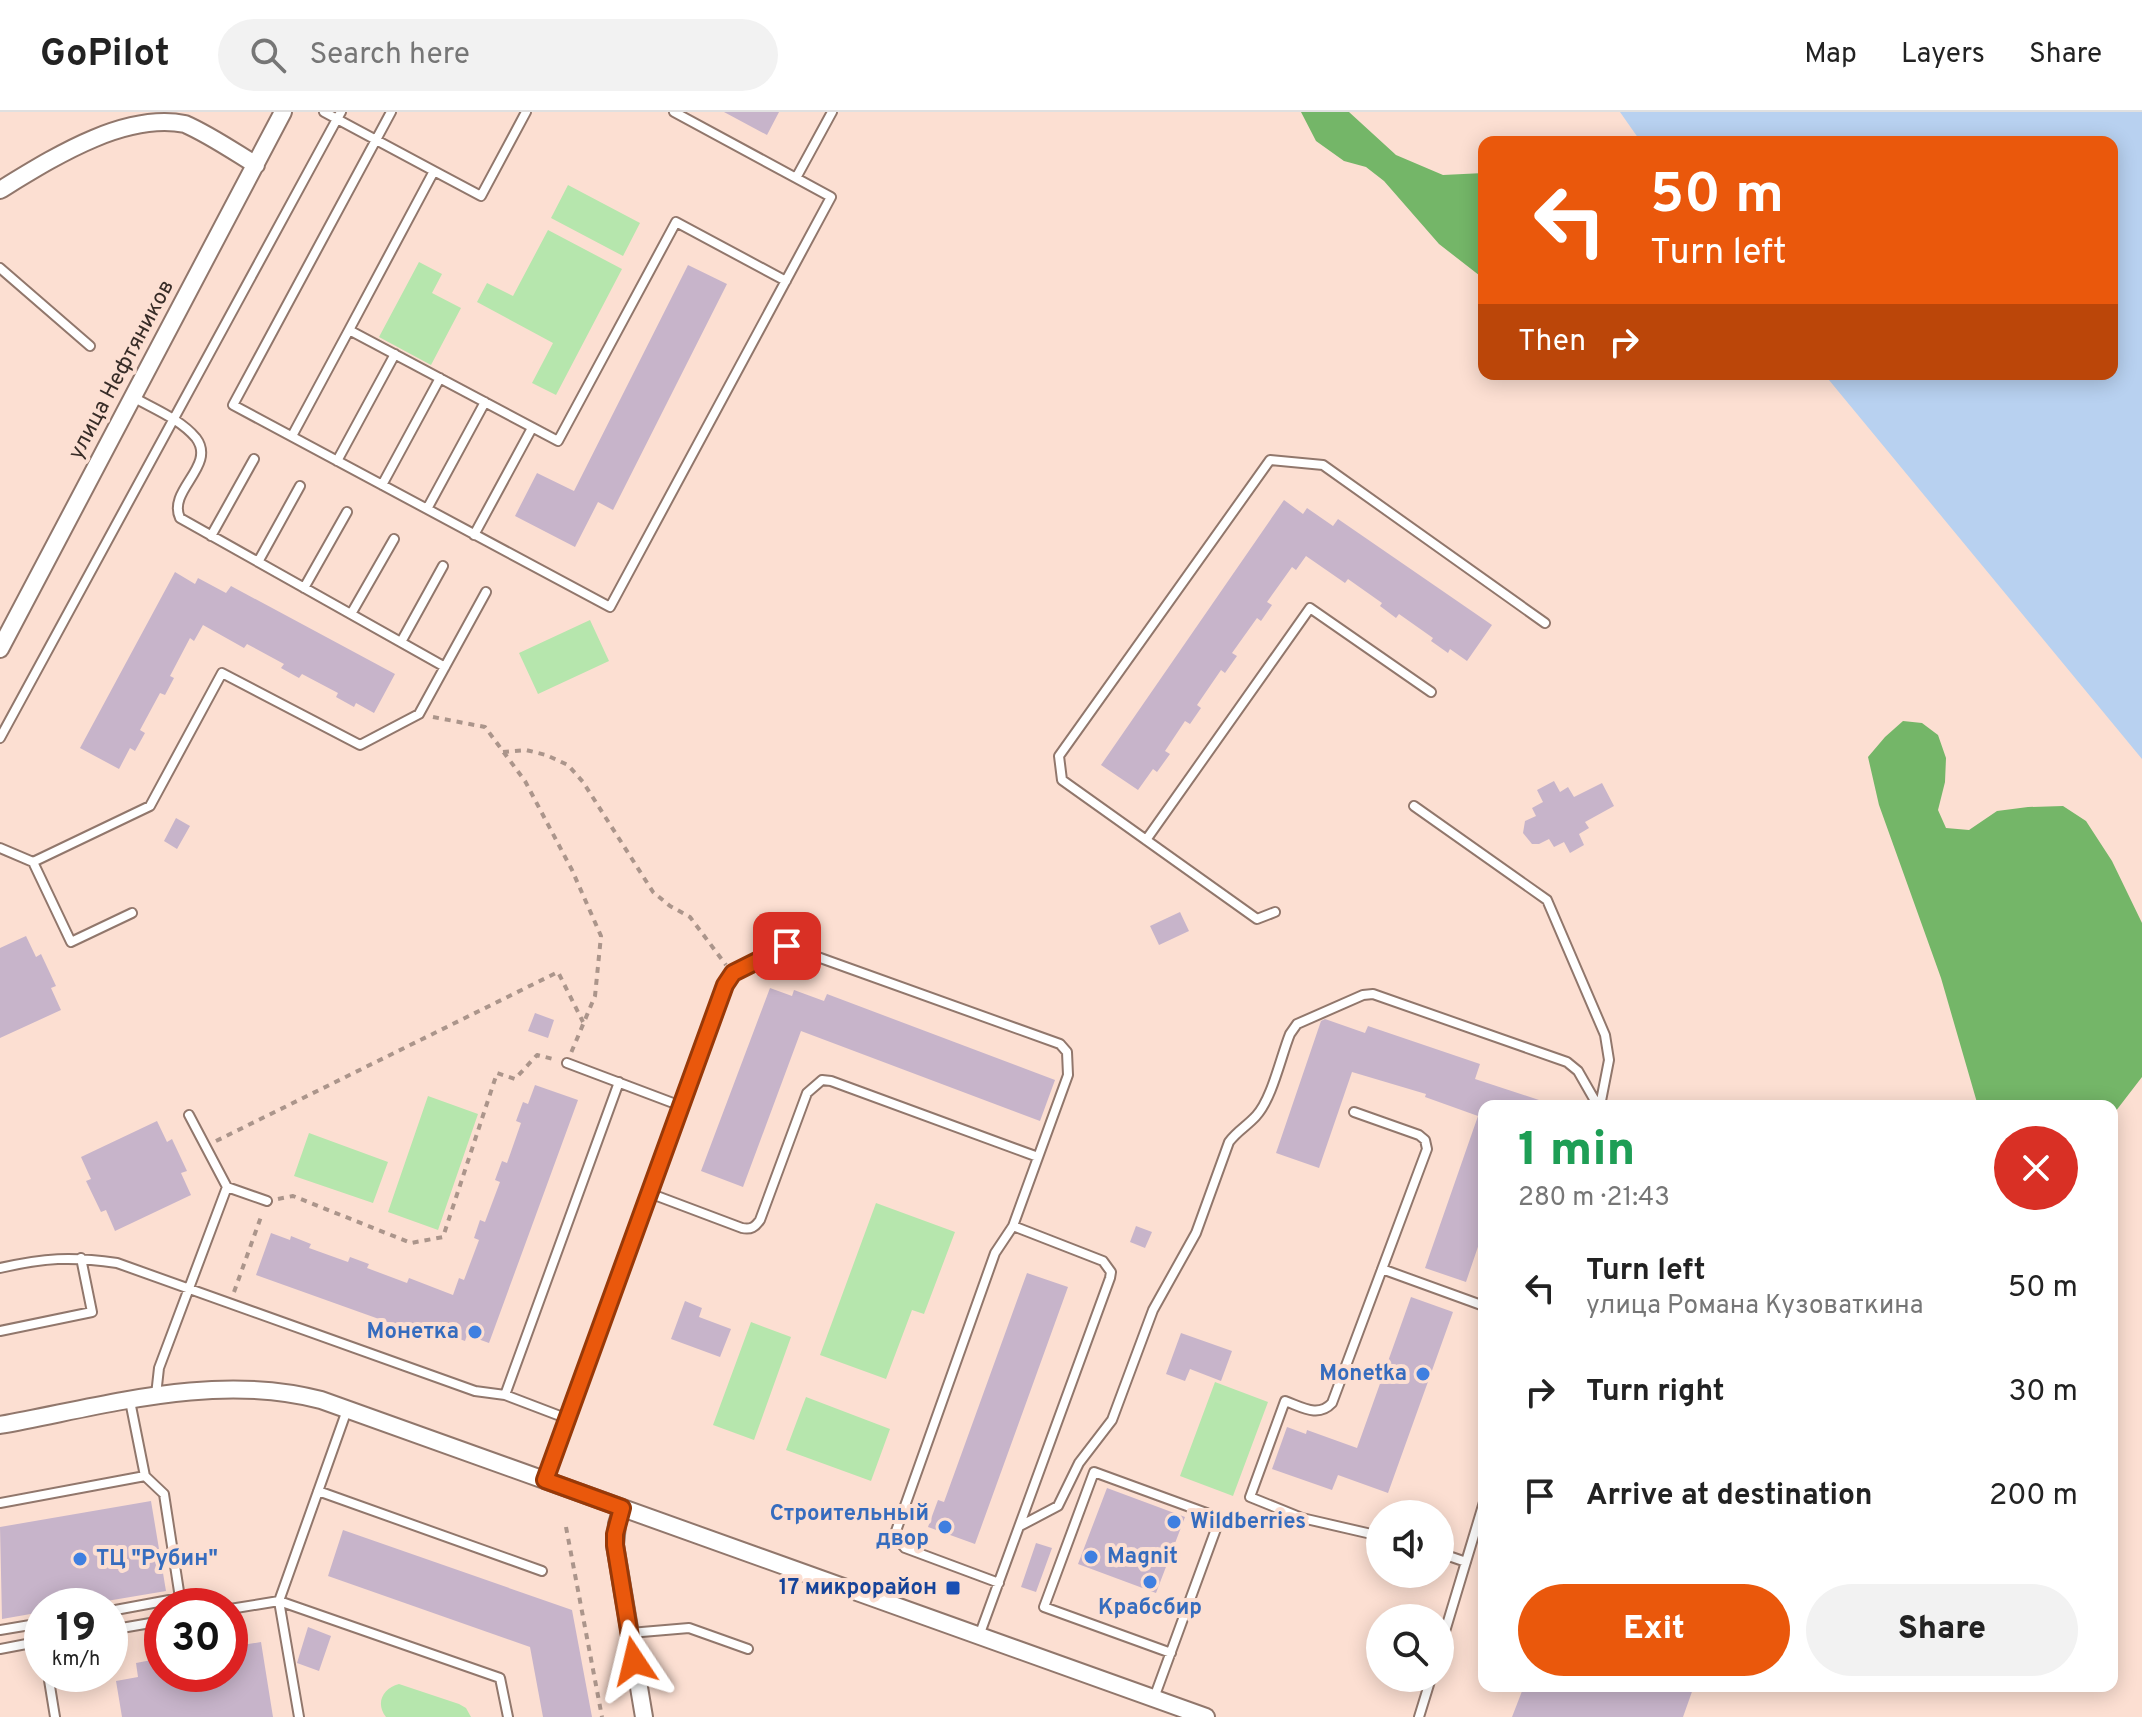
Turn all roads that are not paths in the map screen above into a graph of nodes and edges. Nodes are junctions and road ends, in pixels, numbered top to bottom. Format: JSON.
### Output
{"nodes":[{"id":1,"x":283,"y":112,"type":"edge"},
{"id":2,"x":324,"y":112,"type":"edge"},
{"id":3,"x":391,"y":112,"type":"edge"},
{"id":4,"x":526,"y":112,"type":"edge"},
{"id":5,"x":674,"y":112,"type":"edge"},
{"id":6,"x":832,"y":112,"type":"edge"},
{"id":7,"x":339,"y":116,"type":"edge"},
{"id":8,"x":376,"y":140,"type":"junction"},
{"id":9,"x":256,"y":165,"type":"junction"},
{"id":10,"x":434,"y":171,"type":"junction"},
{"id":11,"x":796,"y":178,"type":"junction"},
{"id":12,"x":0,"y":190,"type":"edge"},
{"id":13,"x":0,"y":268,"type":"edge"},
{"id":14,"x":786,"y":281,"type":"junction"},
{"id":15,"x":349,"y":330,"type":"junction"},
{"id":16,"x":90,"y":346,"type":"dead end"},
{"id":17,"x":395,"y":354,"type":"junction"},
{"id":18,"x":440,"y":378,"type":"junction"},
{"id":19,"x":133,"y":397,"type":"junction"},
{"id":20,"x":485,"y":402,"type":"junction"},
{"id":21,"x":175,"y":420,"type":"junction"},
{"id":22,"x":532,"y":428,"type":"junction"},
{"id":23,"x":292,"y":436,"type":"junction"},
{"id":24,"x":254,"y":459,"type":"dead end"},
{"id":25,"x":337,"y":461,"type":"junction"},
{"id":26,"x":382,"y":485,"type":"junction"},
{"id":27,"x":300,"y":486,"type":"dead end"},
{"id":28,"x":427,"y":509,"type":"junction"},
{"id":29,"x":347,"y":512,"type":"dead end"},
{"id":30,"x":474,"y":535,"type":"junction"},
{"id":31,"x":211,"y":536,"type":"junction"},
{"id":32,"x":394,"y":539,"type":"dead end"},
{"id":33,"x":258,"y":562,"type":"junction"},
{"id":34,"x":443,"y":566,"type":"dead end"},
{"id":35,"x":304,"y":588,"type":"junction"},
{"id":36,"x":486,"y":592,"type":"dead end"},
{"id":37,"x":351,"y":614,"type":"junction"},
{"id":38,"x":1545,"y":623,"type":"dead end"},
{"id":39,"x":401,"y":642,"type":"junction"},
{"id":40,"x":0,"y":649,"type":"edge"},
{"id":41,"x":445,"y":667,"type":"junction"},
{"id":42,"x":1431,"y":692,"type":"dead end"},
{"id":43,"x":0,"y":738,"type":"edge"},
{"id":44,"x":1414,"y":806,"type":"dead end"},
{"id":45,"x":1146,"y":840,"type":"junction"},
{"id":46,"x":0,"y":848,"type":"edge"},
{"id":47,"x":33,"y":862,"type":"junction"},
{"id":48,"x":1275,"y":912,"type":"dead end"},
{"id":49,"x":132,"y":913,"type":"dead end"},
{"id":50,"x":567,"y":1063,"type":"road end"},
{"id":51,"x":619,"y":1082,"type":"junction"},
{"id":52,"x":1595,"y":1100,"type":"edge"},
{"id":53,"x":1600,"y":1100,"type":"edge"},
{"id":54,"x":681,"y":1106,"type":"junction"},
{"id":55,"x":1354,"y":1112,"type":"dead end"},
{"id":56,"x":189,"y":1115,"type":"dead end"},
{"id":57,"x":1038,"y":1157,"type":"junction"},
{"id":58,"x":227,"y":1187,"type":"junction"},
{"id":59,"x":649,"y":1193,"type":"junction"},
{"id":60,"x":267,"y":1201,"type":"road end"},
{"id":61,"x":1013,"y":1226,"type":"junction"},
{"id":62,"x":81,"y":1258,"type":"junction"},
{"id":63,"x":0,"y":1268,"type":"edge"},
{"id":64,"x":1382,"y":1269,"type":"junction"},
{"id":65,"x":189,"y":1289,"type":"junction"},
{"id":66,"x":1478,"y":1304,"type":"edge"},
{"id":67,"x":0,"y":1331,"type":"edge"},
{"id":68,"x":505,"y":1395,"type":"junction"},
{"id":69,"x":157,"y":1396,"type":"junction"},
{"id":70,"x":130,"y":1401,"type":"junction"},
{"id":71,"x":347,"y":1409,"type":"junction"},
{"id":72,"x":568,"y":1419,"type":"junction"},
{"id":73,"x":0,"y":1425,"type":"edge"},
{"id":74,"x":145,"y":1476,"type":"junction"},
{"id":75,"x":545,"y":1480,"type":"junction"},
{"id":76,"x":318,"y":1491,"type":"junction"},
{"id":77,"x":0,"y":1503,"type":"edge"},
{"id":78,"x":622,"y":1508,"type":"junction"},
{"id":79,"x":1478,"y":1522,"type":"edge"},
{"id":80,"x":1020,"y":1526,"type":"junction"},
{"id":81,"x":1366,"y":1533,"type":"edge"},
{"id":82,"x":1454,"y":1558,"type":"edge"},
{"id":83,"x":1466,"y":1562,"type":"junction"},
{"id":84,"x":542,"y":1571,"type":"dead end"},
{"id":85,"x":999,"y":1583,"type":"junction"},
{"id":86,"x":279,"y":1601,"type":"junction"},
{"id":87,"x":1453,"y":1604,"type":"edge"},
{"id":88,"x":248,"y":1606,"type":"edge"},
{"id":89,"x":128,"y":1608,"type":"edge"},
{"id":90,"x":24,"y":1626,"type":"edge"},
{"id":91,"x":0,"y":1630,"type":"edge"},
{"id":92,"x":630,"y":1633,"type":"junction"},
{"id":93,"x":979,"y":1636,"type":"junction"},
{"id":94,"x":24,"y":1644,"type":"edge"},
{"id":95,"x":0,"y":1649,"type":"edge"},
{"id":96,"x":748,"y":1649,"type":"dead end"},
{"id":97,"x":1171,"y":1653,"type":"junction"},
{"id":98,"x":51,"y":1692,"type":"edge"},
{"id":99,"x":1427,"y":1692,"type":"edge"},
{"id":100,"x":1154,"y":1699,"type":"junction"},
{"id":101,"x":55,"y":1717,"type":"edge"},
{"id":102,"x":299,"y":1717,"type":"edge"},
{"id":103,"x":508,"y":1717,"type":"edge"},
{"id":104,"x":644,"y":1717,"type":"edge"},
{"id":105,"x":1206,"y":1717,"type":"edge"},
{"id":106,"x":1419,"y":1717,"type":"edge"}],
"edges":[{"from":1,"to":9,"type":"street","name":"улица Нефтяников"},
{"from":2,"to":7,"type":"lane"},
{"from":3,"to":8,"type":"lane"},
{"from":4,"to":10,"type":"lane"},
{"from":5,"to":11,"type":"lane"},
{"from":6,"to":11,"type":"lane"},
{"from":7,"to":8,"type":"lane"},
{"from":7,"to":21,"type":"lane"},
{"from":8,"to":10,"type":"lane"},
{"from":8,"to":23,"type":"lane"},
{"from":9,"to":12,"type":"street"},
{"from":9,"to":19,"type":"street","name":"улица Нефтяников"},
{"from":10,"to":15,"type":"lane"},
{"from":11,"to":14,"type":"lane"},
{"from":13,"to":16,"type":"lane"},
{"from":14,"to":22,"type":"lane"},
{"from":14,"to":30,"type":"lane"},
{"from":15,"to":17,"type":"lane"},
{"from":15,"to":23,"type":"lane"},
{"from":17,"to":18,"type":"lane"},
{"from":17,"to":25,"type":"lane"},
{"from":18,"to":20,"type":"lane"},
{"from":18,"to":26,"type":"lane"},
{"from":19,"to":21,"type":"lane"},
{"from":19,"to":40,"type":"street","name":"улица Нефтяников"},
{"from":20,"to":22,"type":"lane"},
{"from":20,"to":28,"type":"lane"},
{"from":21,"to":31,"type":"lane"},
{"from":21,"to":43,"type":"lane"},
{"from":22,"to":30,"type":"lane"},
{"from":23,"to":25,"type":"lane"},
{"from":24,"to":31,"type":"lane"},
{"from":25,"to":26,"type":"lane"},
{"from":26,"to":28,"type":"lane"},
{"from":27,"to":33,"type":"lane"},
{"from":28,"to":30,"type":"lane"},
{"from":29,"to":35,"type":"lane"},
{"from":31,"to":33,"type":"lane"},
{"from":32,"to":37,"type":"lane"},
{"from":33,"to":35,"type":"lane"},
{"from":34,"to":39,"type":"lane"},
{"from":35,"to":37,"type":"lane"},
{"from":36,"to":41,"type":"lane"},
{"from":37,"to":39,"type":"lane"},
{"from":38,"to":45,"type":"lane"},
{"from":39,"to":41,"type":"lane"},
{"from":41,"to":47,"type":"lane"},
{"from":42,"to":45,"type":"lane"},
{"from":44,"to":53,"type":"lane"},
{"from":45,"to":48,"type":"lane"},
{"from":46,"to":47,"type":"lane"},
{"from":47,"to":49,"type":"lane"},
{"from":50,"to":51,"type":"lane"},
{"from":51,"to":54,"type":"lane"},
{"from":51,"to":68,"type":"lane"},
{"from":52,"to":80,"type":"lane"},
{"from":54,"to":57,"type":"lane"},
{"from":54,"to":59,"type":"lane"},
{"from":55,"to":64,"type":"lane"},
{"from":56,"to":58,"type":"lane"},
{"from":57,"to":59,"type":"lane"},
{"from":57,"to":61,"type":"lane"},
{"from":58,"to":60,"type":"lane"},
{"from":58,"to":65,"type":"lane"},
{"from":59,"to":72,"type":"lane"},
{"from":61,"to":80,"type":"lane"},
{"from":61,"to":85,"type":"lane"},
{"from":62,"to":63,"type":"lane"},
{"from":62,"to":65,"type":"lane"},
{"from":62,"to":67,"type":"lane"},
{"from":64,"to":66,"type":"lane"},
{"from":64,"to":81,"type":"lane"},
{"from":65,"to":68,"type":"lane"},
{"from":65,"to":69,"type":"lane"},
{"from":68,"to":72,"type":"lane"},
{"from":69,"to":70,"type":"street"},
{"from":69,"to":71,"type":"street"},
{"from":70,"to":73,"type":"street"},
{"from":70,"to":74,"type":"lane"},
{"from":71,"to":75,"type":"street"},
{"from":71,"to":76,"type":"lane"},
{"from":72,"to":75,"type":"lane"},
{"from":74,"to":77,"type":"lane"},
{"from":74,"to":89,"type":"lane"},
{"from":75,"to":78,"type":"street"},
{"from":76,"to":84,"type":"lane"},
{"from":76,"to":86,"type":"lane"},
{"from":78,"to":92,"type":"street"},
{"from":78,"to":93,"type":"street"},
{"from":79,"to":83,"type":"lane"},
{"from":80,"to":85,"type":"lane"},
{"from":82,"to":83,"type":"lane"},
{"from":83,"to":87,"type":"lane"},
{"from":85,"to":93,"type":"lane"},
{"from":86,"to":88,"type":"lane"},
{"from":86,"to":102,"type":"lane"},
{"from":86,"to":103,"type":"lane"},
{"from":90,"to":91,"type":"lane"},
{"from":92,"to":96,"type":"lane"},
{"from":92,"to":104,"type":"street"},
{"from":93,"to":100,"type":"street"},
{"from":94,"to":95,"type":"lane"},
{"from":97,"to":97,"type":"lane"},
{"from":97,"to":100,"type":"lane"},
{"from":98,"to":101,"type":"lane"},
{"from":99,"to":106,"type":"lane"},
{"from":100,"to":105,"type":"street"}]}
